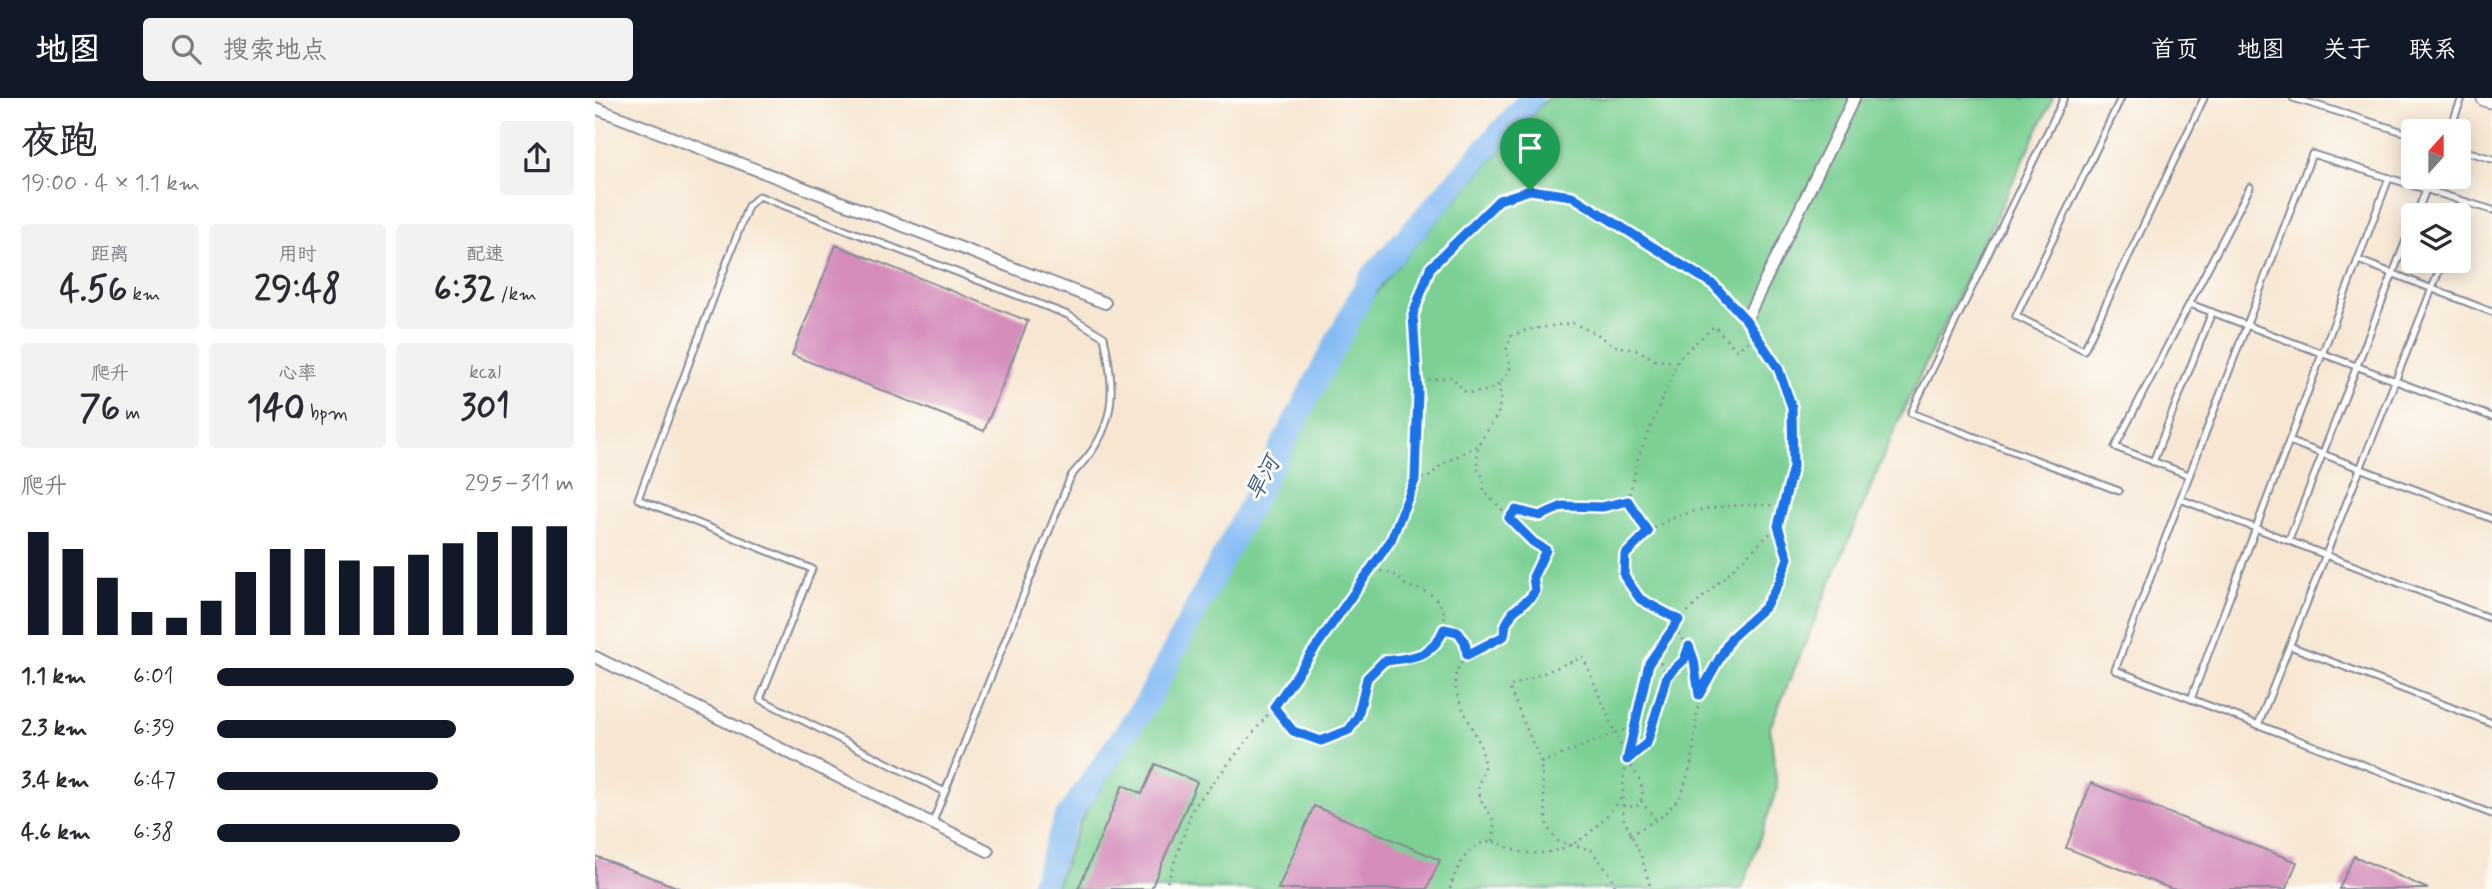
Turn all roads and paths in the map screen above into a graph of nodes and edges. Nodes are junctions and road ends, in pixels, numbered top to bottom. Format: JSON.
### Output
{"nodes":[{"id":1,"x":1854,"y":98,"type":"edge"},
{"id":2,"x":2064,"y":98,"type":"edge"},
{"id":3,"x":2121,"y":98,"type":"edge"},
{"id":4,"x":2204,"y":98,"type":"edge"},
{"id":5,"x":2293,"y":98,"type":"edge"},
{"id":6,"x":2462,"y":98,"type":"edge"},
{"id":7,"x":2485,"y":98,"type":"edge"},
{"id":8,"x":2492,"y":100,"type":"edge"},
{"id":9,"x":595,"y":108,"type":"edge"},
{"id":10,"x":2454,"y":119,"type":"edge"},
{"id":11,"x":2401,"y":131,"type":"edge"},
{"id":12,"x":2471,"y":153,"type":"edge"},
{"id":13,"x":2492,"y":159,"type":"edge"},
{"id":14,"x":2389,"y":178,"type":"junction"},
{"id":15,"x":2250,"y":187,"type":"dead end"},
{"id":16,"x":2426,"y":190,"type":"junction"},
{"id":17,"x":2466,"y":202,"type":"joint"},
{"id":18,"x":2421,"y":203,"type":"edge"},
{"id":19,"x":2492,"y":210,"type":"edge"},
{"id":20,"x":2401,"y":253,"type":"edge"},
{"id":21,"x":2358,"y":260,"type":"junction"},
{"id":22,"x":2437,"y":273,"type":"edge"},
{"id":23,"x":2393,"y":274,"type":"junction"},
{"id":24,"x":2431,"y":288,"type":"junction"},
{"id":25,"x":1105,"y":303,"type":"dead end"},
{"id":26,"x":2190,"y":304,"type":"junction"},
{"id":27,"x":2212,"y":312,"type":"junction"},
{"id":28,"x":2492,"y":312,"type":"edge"},
{"id":29,"x":1746,"y":320,"type":"junction"},
{"id":30,"x":2247,"y":325,"type":"junction"},
{"id":31,"x":1756,"y":335,"type":"junction"},
{"id":32,"x":2322,"y":354,"type":"junction"},
{"id":33,"x":1677,"y":362,"type":"junction"},
{"id":34,"x":2357,"y":366,"type":"junction"},
{"id":35,"x":1416,"y":373,"type":"junction"},
{"id":36,"x":2395,"y":381,"type":"junction"},
{"id":37,"x":1499,"y":384,"type":"junction"},
{"id":38,"x":2492,"y":417,"type":"edge"},
{"id":39,"x":2289,"y":441,"type":"junction"},
{"id":40,"x":1478,"y":445,"type":"junction"},
{"id":41,"x":2323,"y":453,"type":"junction"},
{"id":42,"x":2153,"y":461,"type":"junction"},
{"id":43,"x":2360,"y":468,"type":"junction"},
{"id":44,"x":2189,"y":475,"type":"junction"},
{"id":45,"x":1415,"y":480,"type":"junction"},
{"id":46,"x":2119,"y":491,"type":"dead end"},
{"id":47,"x":2180,"y":499,"type":"junction"},
{"id":48,"x":1628,"y":501,"type":"junction"},
{"id":49,"x":1783,"y":506,"type":"junction"},
{"id":50,"x":1509,"y":518,"type":"junction"},
{"id":51,"x":2492,"y":519,"type":"edge"},
{"id":52,"x":1778,"y":526,"type":"junction"},
{"id":53,"x":2256,"y":528,"type":"junction"},
{"id":54,"x":1648,"y":532,"type":"junction"},
{"id":55,"x":2289,"y":540,"type":"junction"},
{"id":56,"x":2326,"y":555,"type":"junction"},
{"id":57,"x":1370,"y":569,"type":"junction"},
{"id":58,"x":2492,"y":619,"type":"edge"},
{"id":59,"x":1679,"y":620,"type":"junction"},
{"id":60,"x":1674,"y":628,"type":"junction"},
{"id":61,"x":1444,"y":629,"type":"junction"},
{"id":62,"x":1689,"y":646,"type":"junction"},
{"id":63,"x":2290,"y":646,"type":"junction"},
{"id":64,"x":1656,"y":653,"type":"junction"},
{"id":65,"x":1467,"y":655,"type":"junction"},
{"id":66,"x":595,"y":657,"type":"edge"},
{"id":67,"x":1667,"y":676,"type":"junction"},
{"id":68,"x":1699,"y":695,"type":"junction"},
{"id":69,"x":2191,"y":699,"type":"junction"},
{"id":70,"x":1274,"y":707,"type":"junction"},
{"id":71,"x":2492,"y":723,"type":"edge"},
{"id":72,"x":2258,"y":725,"type":"junction"},
{"id":73,"x":1635,"y":726,"type":"junction"},
{"id":74,"x":1615,"y":733,"type":"junction"},
{"id":75,"x":1627,"y":760,"type":"junction"},
{"id":76,"x":1541,"y":763,"type":"junction"},
{"id":77,"x":945,"y":792,"type":"junction"},
{"id":78,"x":1623,"y":796,"type":"junction"},
{"id":79,"x":1641,"y":801,"type":"junction"},
{"id":80,"x":1623,"y":806,"type":"junction"},
{"id":81,"x":2492,"y":814,"type":"edge"},
{"id":82,"x":1656,"y":820,"type":"junction"},
{"id":83,"x":932,"y":824,"type":"junction"},
{"id":84,"x":1630,"y":835,"type":"junction"},
{"id":85,"x":1493,"y":841,"type":"junction"},
{"id":86,"x":1570,"y":845,"type":"junction"},
{"id":87,"x":988,"y":851,"type":"dead end"},
{"id":88,"x":1165,"y":889,"type":"edge"},
{"id":89,"x":1450,"y":889,"type":"edge"},
{"id":90,"x":1616,"y":889,"type":"edge"},
{"id":91,"x":1651,"y":889,"type":"edge"}],
"edges":[{"from":1,"to":29,"type":"street"},
{"from":2,"to":46,"type":"lane"},
{"from":3,"to":4,"type":"lane"},
{"from":5,"to":11,"type":"lane"},
{"from":6,"to":10,"type":"lane"},
{"from":7,"to":8,"type":"main road"},
{"from":9,"to":25,"type":"street"},
{"from":12,"to":13,"type":"lane"},
{"from":14,"to":16,"type":"lane"},
{"from":14,"to":21,"type":"lane"},
{"from":14,"to":30,"type":"lane"},
{"from":15,"to":26,"type":"lane"},
{"from":16,"to":17,"type":"lane"},
{"from":16,"to":18,"type":"lane"},
{"from":17,"to":19,"type":"lane"},
{"from":20,"to":23,"type":"lane"},
{"from":21,"to":23,"type":"lane"},
{"from":21,"to":32,"type":"lane"},
{"from":22,"to":24,"type":"lane"},
{"from":23,"to":24,"type":"lane"},
{"from":23,"to":34,"type":"lane"},
{"from":24,"to":28,"type":"lane"},
{"from":24,"to":36,"type":"lane"},
{"from":26,"to":27,"type":"lane"},
{"from":26,"to":42,"type":"lane"},
{"from":27,"to":30,"type":"lane"},
{"from":27,"to":42,"type":"lane"},
{"from":29,"to":31,"type":"path"},
{"from":29,"to":35,"type":"path"},
{"from":30,"to":32,"type":"lane"},
{"from":30,"to":44,"type":"lane"},
{"from":31,"to":33,"type":"path"},
{"from":31,"to":49,"type":"path"},
{"from":32,"to":34,"type":"lane"},
{"from":32,"to":39,"type":"lane"},
{"from":33,"to":37,"type":"path"},
{"from":33,"to":48,"type":"path"},
{"from":34,"to":36,"type":"lane"},
{"from":34,"to":41,"type":"lane"},
{"from":35,"to":37,"type":"path"},
{"from":35,"to":45,"type":"path"},
{"from":36,"to":38,"type":"lane"},
{"from":36,"to":43,"type":"lane"},
{"from":37,"to":40,"type":"path"},
{"from":39,"to":41,"type":"lane"},
{"from":39,"to":53,"type":"lane"},
{"from":40,"to":45,"type":"path"},
{"from":40,"to":50,"type":"path"},
{"from":41,"to":43,"type":"lane"},
{"from":41,"to":55,"type":"lane"},
{"from":42,"to":44,"type":"lane"},
{"from":43,"to":51,"type":"lane"},
{"from":43,"to":56,"type":"lane"},
{"from":44,"to":47,"type":"lane"},
{"from":45,"to":57,"type":"path"},
{"from":47,"to":53,"type":"lane"},
{"from":47,"to":69,"type":"lane"},
{"from":48,"to":50,"type":"path"},
{"from":48,"to":54,"type":"path"},
{"from":49,"to":52,"type":"path"},
{"from":49,"to":54,"type":"path"},
{"from":50,"to":65,"type":"path"},
{"from":52,"to":59,"type":"path"},
{"from":52,"to":68,"type":"path"},
{"from":53,"to":55,"type":"lane"},
{"from":53,"to":69,"type":"lane"},
{"from":54,"to":59,"type":"path"},
{"from":55,"to":56,"type":"lane"},
{"from":56,"to":58,"type":"lane"},
{"from":56,"to":63,"type":"lane"},
{"from":57,"to":61,"type":"path"},
{"from":57,"to":70,"type":"path"},
{"from":59,"to":60,"type":"path"},
{"from":60,"to":62,"type":"path"},
{"from":60,"to":64,"type":"path"},
{"from":61,"to":65,"type":"path"},
{"from":61,"to":70,"type":"path"},
{"from":62,"to":67,"type":"path"},
{"from":62,"to":68,"type":"path"},
{"from":63,"to":71,"type":"lane"},
{"from":63,"to":72,"type":"lane"},
{"from":64,"to":67,"type":"path"},
{"from":64,"to":73,"type":"path"},
{"from":65,"to":85,"type":"path"},
{"from":66,"to":83,"type":"street"},
{"from":67,"to":75,"type":"path"},
{"from":68,"to":82,"type":"path"},
{"from":69,"to":72,"type":"lane"},
{"from":70,"to":88,"type":"path"},
{"from":72,"to":81,"type":"lane"},
{"from":73,"to":74,"type":"path"},
{"from":73,"to":75,"type":"path"},
{"from":74,"to":75,"type":"path"},
{"from":74,"to":76,"type":"path"},
{"from":74,"to":76,"type":"path"},
{"from":75,"to":78,"type":"path"},
{"from":75,"to":79,"type":"path"},
{"from":76,"to":86,"type":"path"},
{"from":77,"to":77,"type":"lane"},
{"from":77,"to":83,"type":"lane"},
{"from":78,"to":80,"type":"path"},
{"from":78,"to":86,"type":"path"},
{"from":79,"to":80,"type":"path"},
{"from":79,"to":82,"type":"path"},
{"from":80,"to":84,"type":"path"},
{"from":82,"to":84,"type":"path"},
{"from":83,"to":87,"type":"street"},
{"from":84,"to":91,"type":"path"},
{"from":85,"to":86,"type":"path"},
{"from":85,"to":89,"type":"path"},
{"from":86,"to":90,"type":"path"}]}
